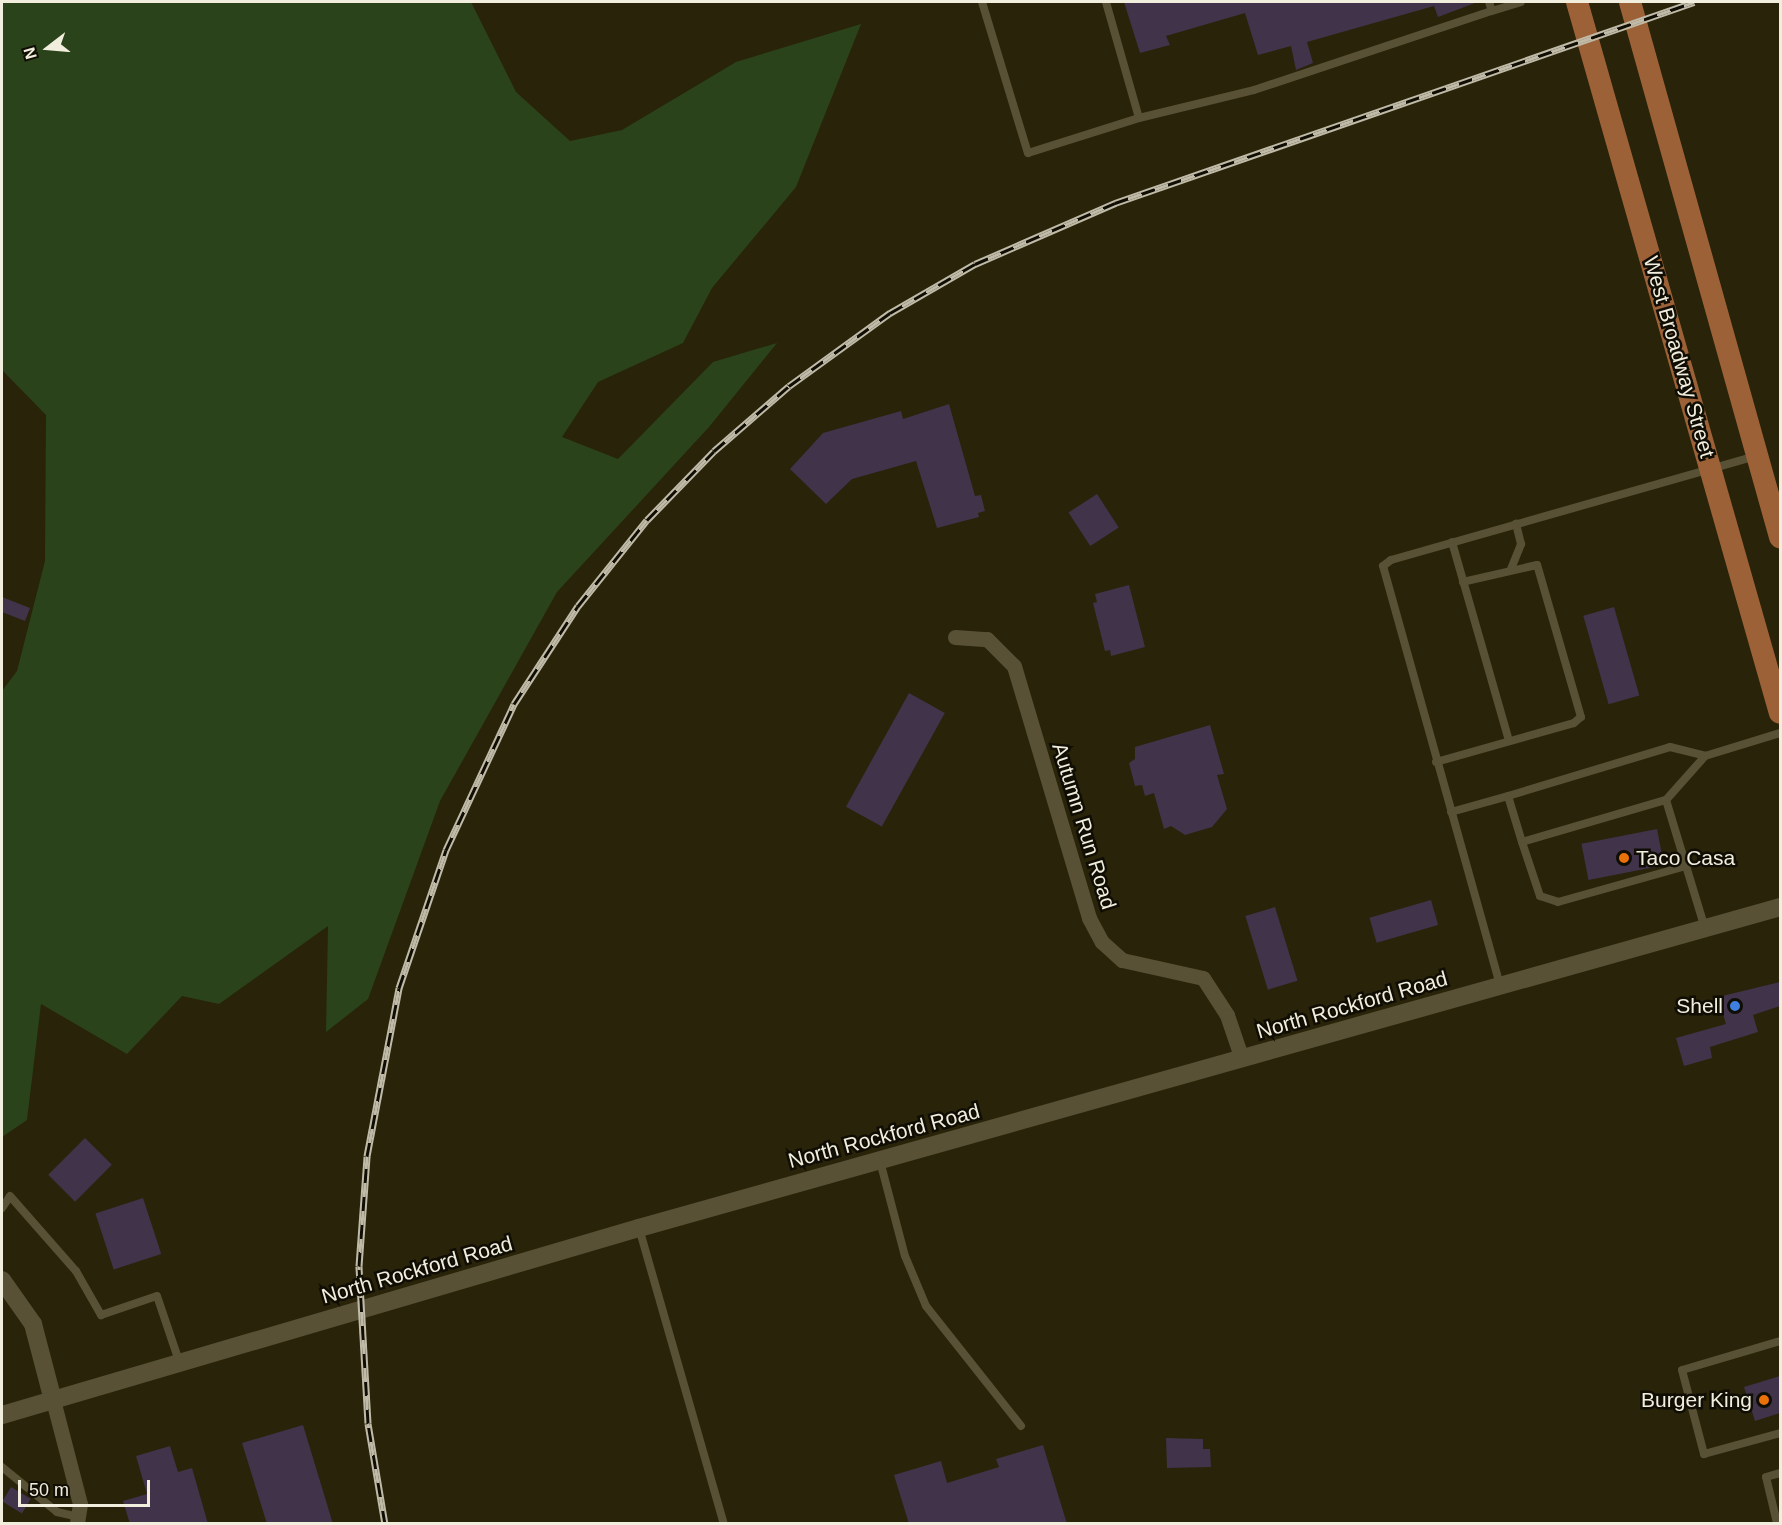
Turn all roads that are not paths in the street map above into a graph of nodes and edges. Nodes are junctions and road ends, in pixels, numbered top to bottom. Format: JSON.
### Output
{"nodes":[{"id":1,"x":982,"y":2,"type":"edge"},
{"id":2,"x":1106,"y":2,"type":"edge"},
{"id":3,"x":1489,"y":2,"type":"edge"},
{"id":4,"x":1521,"y":2,"type":"edge"},
{"id":5,"x":1577,"y":2,"type":"edge"},
{"id":6,"x":1630,"y":2,"type":"edge"},
{"id":7,"x":1492,"y":11,"type":"junction"},
{"id":8,"x":1139,"y":118,"type":"junction"},
{"id":9,"x":1757,"y":455,"type":"junction"},
{"id":10,"x":1711,"y":468,"type":"junction"},
{"id":11,"x":1516,"y":524,"type":"junction"},
{"id":12,"x":1780,"y":537,"type":"edge"},
{"id":13,"x":1452,"y":542,"type":"junction"},
{"id":14,"x":1511,"y":569,"type":"junction"},
{"id":15,"x":1463,"y":582,"type":"junction"},
{"id":16,"x":955,"y":637,"type":"dead end"},
{"id":17,"x":1780,"y":713,"type":"edge"},
{"id":18,"x":1780,"y":733,"type":"edge"},
{"id":19,"x":1509,"y":741,"type":"junction"},
{"id":20,"x":1705,"y":756,"type":"junction"},
{"id":21,"x":1436,"y":762,"type":"junction"},
{"id":22,"x":1508,"y":796,"type":"junction"},
{"id":23,"x":1666,"y":800,"type":"junction"},
{"id":24,"x":1451,"y":812,"type":"junction"},
{"id":25,"x":1522,"y":842,"type":"junction"},
{"id":26,"x":1686,"y":866,"type":"junction"},
{"id":27,"x":1780,"y":907,"type":"edge"},
{"id":28,"x":1705,"y":928,"type":"junction"},
{"id":29,"x":1501,"y":986,"type":"junction"},
{"id":30,"x":1242,"y":1059,"type":"junction"},
{"id":31,"x":880,"y":1161,"type":"junction"},
{"id":32,"x":2,"y":1208,"type":"edge"},
{"id":33,"x":639,"y":1228,"type":"junction"},
{"id":34,"x":2,"y":1280,"type":"edge"},
{"id":35,"x":1780,"y":1341,"type":"edge"},
{"id":36,"x":179,"y":1361,"type":"junction"},
{"id":37,"x":53,"y":1400,"type":"junction"},
{"id":38,"x":2,"y":1414,"type":"edge"},
{"id":39,"x":1021,"y":1426,"type":"dead end"},
{"id":40,"x":1780,"y":1433,"type":"edge"},
{"id":41,"x":2,"y":1467,"type":"edge"},
{"id":42,"x":1780,"y":1473,"type":"edge"},
{"id":43,"x":78,"y":1520,"type":"edge"},
{"id":44,"x":1778,"y":1523,"type":"edge"},
{"id":45,"x":724,"y":1524,"type":"edge"}],
"edges":[{"from":1,"to":8,"type":"lane"},
{"from":2,"to":8,"type":"lane"},
{"from":3,"to":7,"type":"lane"},
{"from":4,"to":7,"type":"lane"},
{"from":5,"to":10,"type":"main road","name":"West Broadway Street"},
{"from":6,"to":9,"type":"main road"},
{"from":7,"to":8,"type":"lane"},
{"from":9,"to":10,"type":"lane"},
{"from":9,"to":12,"type":"main road"},
{"from":10,"to":11,"type":"lane"},
{"from":10,"to":17,"type":"main road","name":"West Broadway Street"},
{"from":11,"to":13,"type":"lane"},
{"from":11,"to":14,"type":"lane"},
{"from":13,"to":15,"type":"lane"},
{"from":13,"to":21,"type":"lane"},
{"from":14,"to":15,"type":"lane"},
{"from":14,"to":19,"type":"lane"},
{"from":15,"to":19,"type":"lane"},
{"from":16,"to":30,"type":"street","name":"Autumn Run Road"},
{"from":18,"to":20,"type":"lane"},
{"from":19,"to":21,"type":"lane"},
{"from":20,"to":22,"type":"lane"},
{"from":20,"to":23,"type":"lane"},
{"from":21,"to":24,"type":"lane"},
{"from":22,"to":24,"type":"lane"},
{"from":22,"to":25,"type":"lane"},
{"from":23,"to":25,"type":"lane"},
{"from":23,"to":26,"type":"lane"},
{"from":24,"to":29,"type":"lane"},
{"from":25,"to":26,"type":"lane"},
{"from":26,"to":28,"type":"lane"},
{"from":27,"to":28,"type":"street","name":"North Rockford Road"},
{"from":28,"to":29,"type":"street","name":"North Rockford Road"},
{"from":29,"to":30,"type":"street","name":"North Rockford Road"},
{"from":30,"to":31,"type":"street","name":"North Rockford Road"},
{"from":31,"to":33,"type":"street","name":"North Rockford Road"},
{"from":31,"to":39,"type":"lane"},
{"from":32,"to":36,"type":"lane"},
{"from":33,"to":36,"type":"street","name":"North Rockford Road"},
{"from":33,"to":45,"type":"lane"},
{"from":34,"to":37,"type":"street"},
{"from":35,"to":40,"type":"lane"},
{"from":36,"to":37,"type":"street","name":"North Rockford Road"},
{"from":37,"to":38,"type":"street","name":"North Rockford Road"},
{"from":37,"to":43,"type":"street"},
{"from":41,"to":43,"type":"lane"},
{"from":42,"to":44,"type":"lane"}]}
